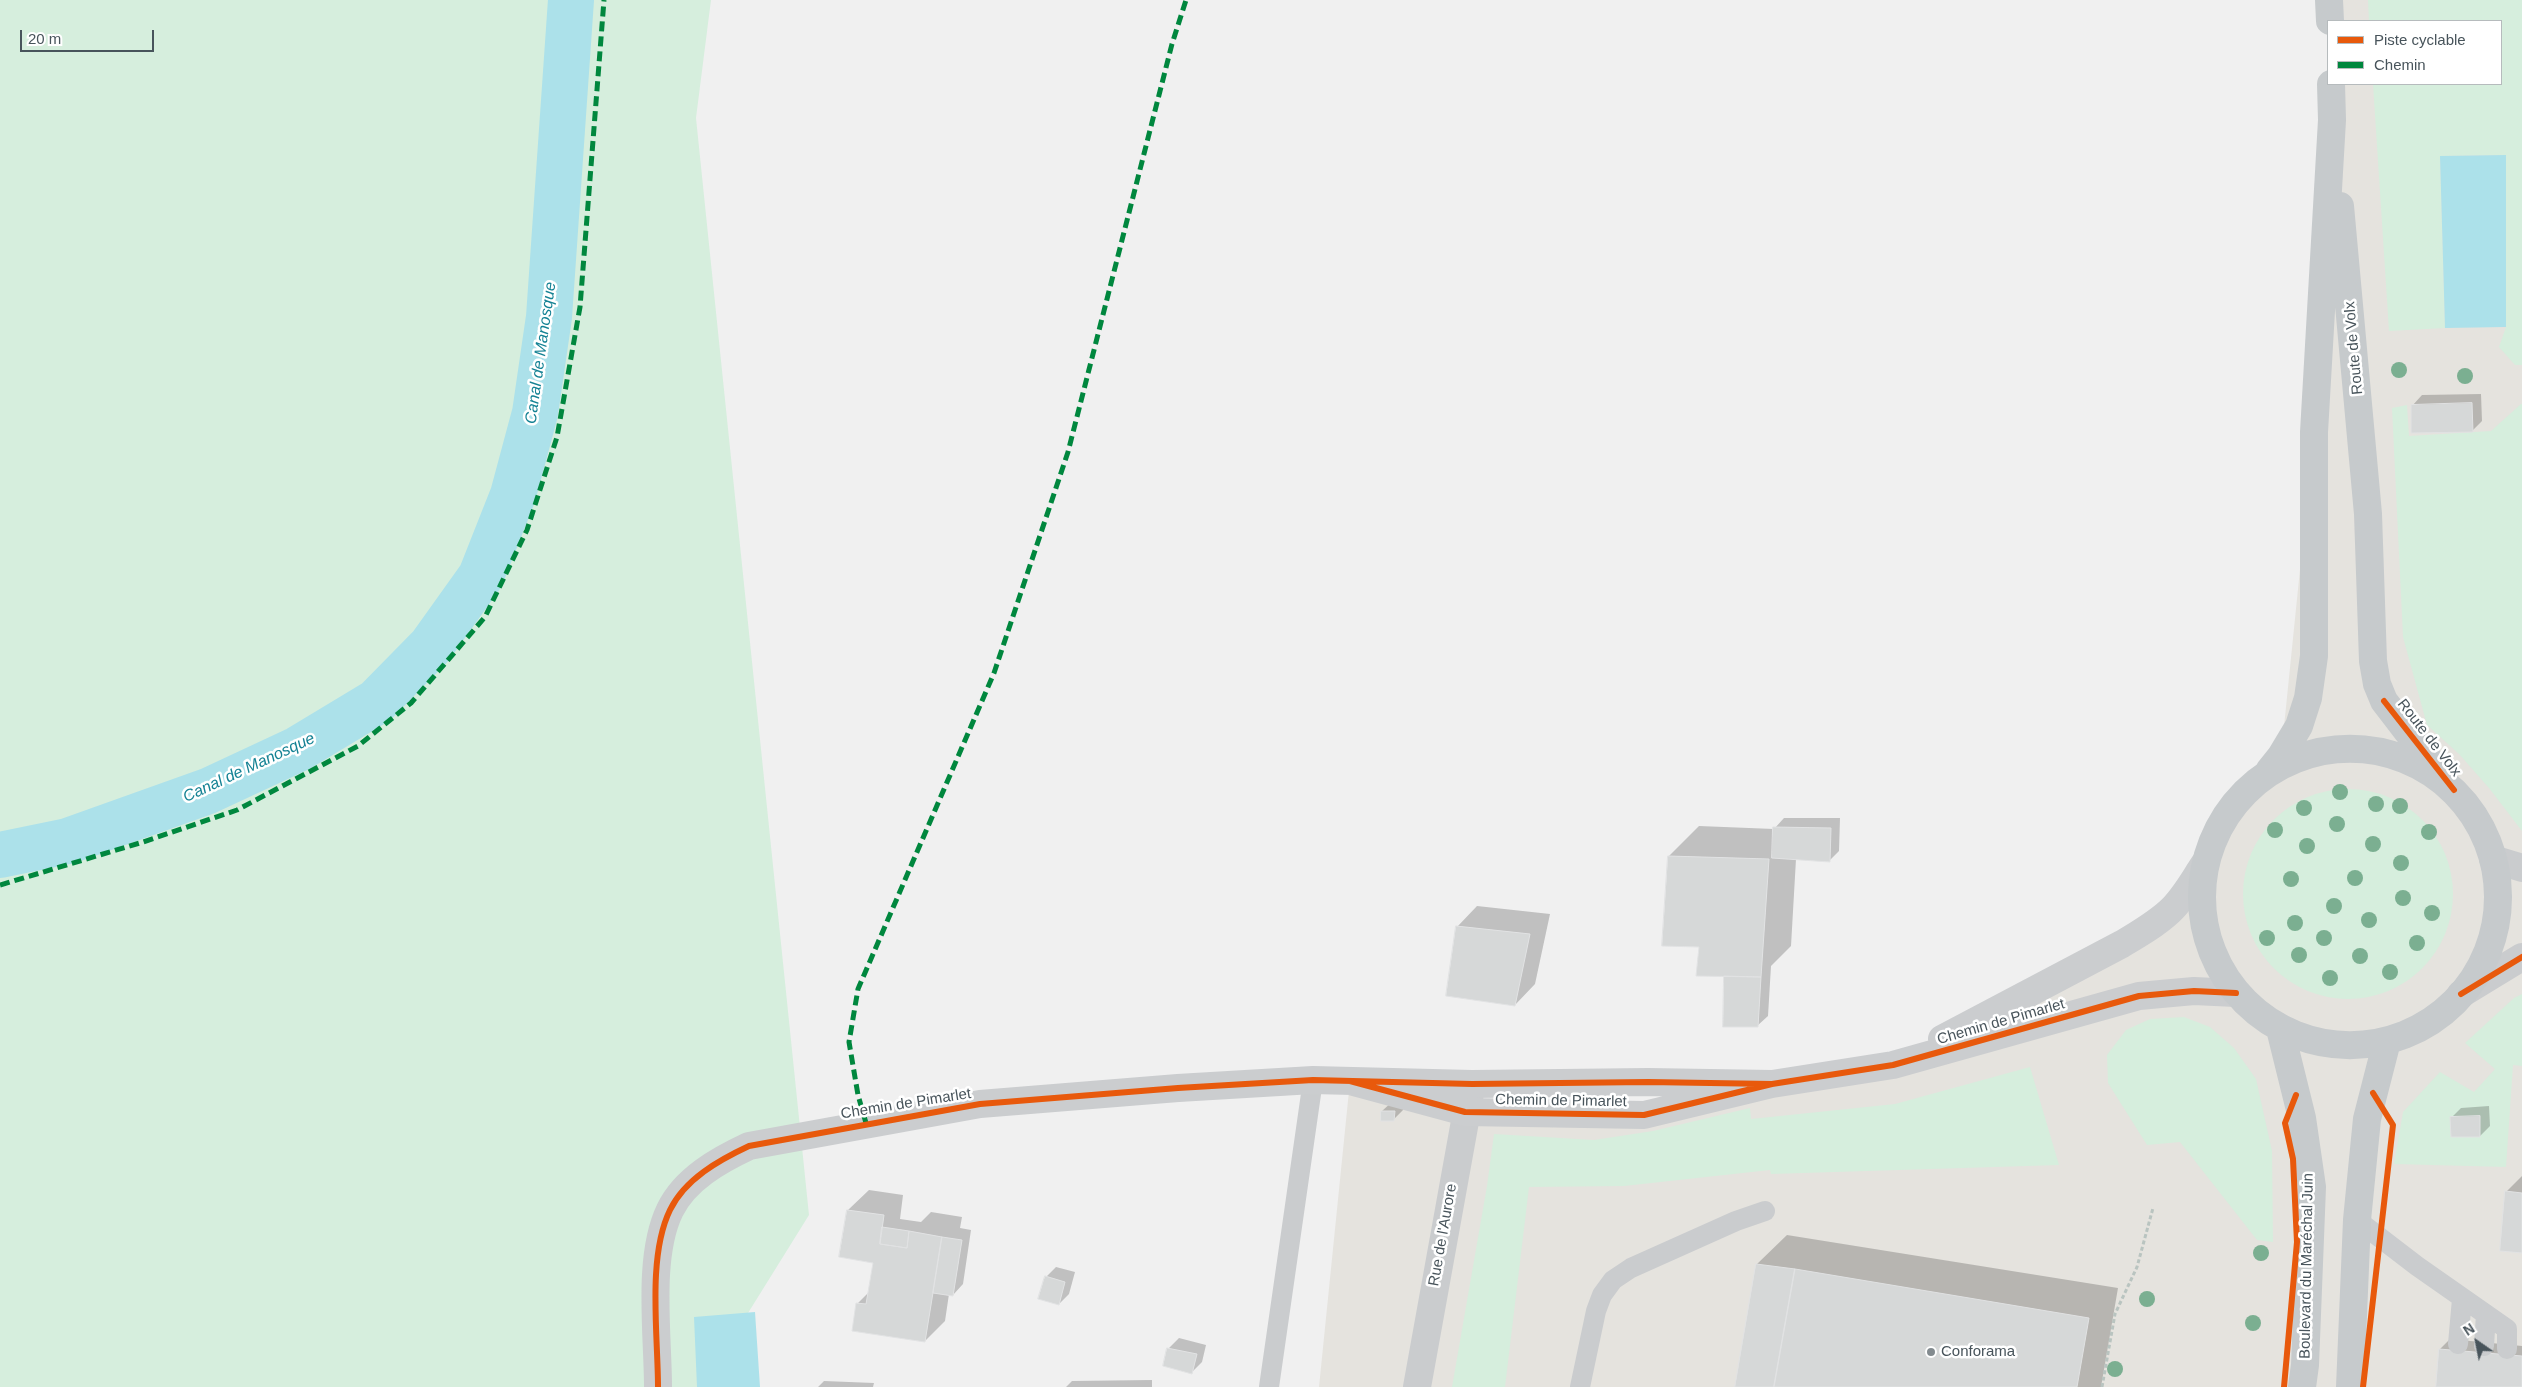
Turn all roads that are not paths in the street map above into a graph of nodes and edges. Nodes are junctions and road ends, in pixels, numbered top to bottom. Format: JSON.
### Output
{"nodes":[{"id":1,"x":2329,"y":0,"type":"edge"},
{"id":2,"x":2330,"y":20,"type":"edge"},
{"id":3,"x":2331,"y":85,"type":"edge"},
{"id":4,"x":2332,"y":120,"type":"junction"},
{"id":5,"x":2265,"y":776,"type":"junction"},
{"id":6,"x":2454,"y":790,"type":"junction"},
{"id":7,"x":2493,"y":859,"type":"junction"},
{"id":8,"x":2205,"y":863,"type":"junction"},
{"id":9,"x":2522,"y":868,"type":"edge"},
{"id":10,"x":2522,"y":957,"type":"edge"},
{"id":11,"x":2236,"y":993,"type":"junction"},
{"id":12,"x":2461,"y":994,"type":"junction"},
{"id":13,"x":2280,"y":1029,"type":"junction"},
{"id":14,"x":2387,"y":1041,"type":"junction"},
{"id":15,"x":1893,"y":1065,"type":"junction"},
{"id":16,"x":1314,"y":1080,"type":"junction"},
{"id":17,"x":1350,"y":1081,"type":"junction"},
{"id":18,"x":1648,"y":1082,"type":"junction"},
{"id":19,"x":1472,"y":1084,"type":"junction"},
{"id":20,"x":1772,"y":1084,"type":"junction"},
{"id":21,"x":1465,"y":1112,"type":"junction"},
{"id":22,"x":1765,"y":1211,"type":"dead end"},
{"id":23,"x":2357,"y":1220,"type":"junction"},
{"id":24,"x":2462,"y":1299,"type":"junction"},
{"id":25,"x":2486,"y":1314,"type":"junction"},
{"id":26,"x":2512,"y":1339,"type":"edge"},
{"id":27,"x":2458,"y":1344,"type":"dead end"},
{"id":28,"x":2484,"y":1346,"type":"dead end"},
{"id":29,"x":2306,"y":1380,"type":"edge"},
{"id":30,"x":658,"y":1387,"type":"edge"},
{"id":31,"x":1269,"y":1387,"type":"edge"},
{"id":32,"x":1417,"y":1387,"type":"edge"},
{"id":33,"x":1580,"y":1387,"type":"edge"},
{"id":34,"x":2350,"y":1387,"type":"edge"}],
"edges":[{"from":1,"to":2,"type":"main road"},
{"from":3,"to":4,"type":"main road","name":"Route de Volx"},
{"from":4,"to":5,"type":"main road","name":"Route de Volx"},
{"from":4,"to":6,"type":"main road","name":"Route de Volx"},
{"from":5,"to":6,"type":"main road"},
{"from":5,"to":8,"type":"main road","name":"Route de Volx"},
{"from":6,"to":7,"type":"main road","name":"Route de Volx"},
{"from":7,"to":9,"type":"street"},
{"from":7,"to":12,"type":"main road","name":"Route de Volx"},
{"from":8,"to":11,"type":"main road","name":"Route de Volx"},
{"from":8,"to":15,"type":"street","name":"Chemin de Pimarlet"},
{"from":10,"to":12,"type":"street"},
{"from":11,"to":13,"type":"main road","name":"Route de Volx"},
{"from":11,"to":15,"type":"street","name":"Chemin de Pimarlet"},
{"from":12,"to":14,"type":"main road","name":"Route de Volx"},
{"from":13,"to":14,"type":"main road","name":"Route de Volx"},
{"from":13,"to":29,"type":"main road","name":"Boulevard du Maréchal Juin"},
{"from":14,"to":23,"type":"main road"},
{"from":15,"to":20,"type":"street","name":"Chemin de Pimarlet"},
{"from":16,"to":17,"type":"street","name":"Chemin de Pimarlet"},
{"from":16,"to":30,"type":"street","name":"Chemin de Pimarlet"},
{"from":16,"to":31,"type":"lane"},
{"from":17,"to":19,"type":"street","name":"Chemin de Pimarlet"},
{"from":17,"to":21,"type":"street","name":"Chemin de Pimarlet"},
{"from":18,"to":19,"type":"street","name":"Chemin de Pimarlet"},
{"from":18,"to":20,"type":"street","name":"Chemin de Pimarlet"},
{"from":18,"to":21,"type":"street"},
{"from":19,"to":21,"type":"street","name":"Rue de l'Aurore"},
{"from":20,"to":21,"type":"street","name":"Chemin de Pimarlet"},
{"from":21,"to":32,"type":"street","name":"Rue de l'Aurore"},
{"from":22,"to":33,"type":"lane"},
{"from":23,"to":24,"type":"lane"},
{"from":23,"to":34,"type":"main road"},
{"from":24,"to":25,"type":"lane"},
{"from":24,"to":27,"type":"lane"},
{"from":25,"to":26,"type":"lane"},
{"from":25,"to":28,"type":"lane"}]}
